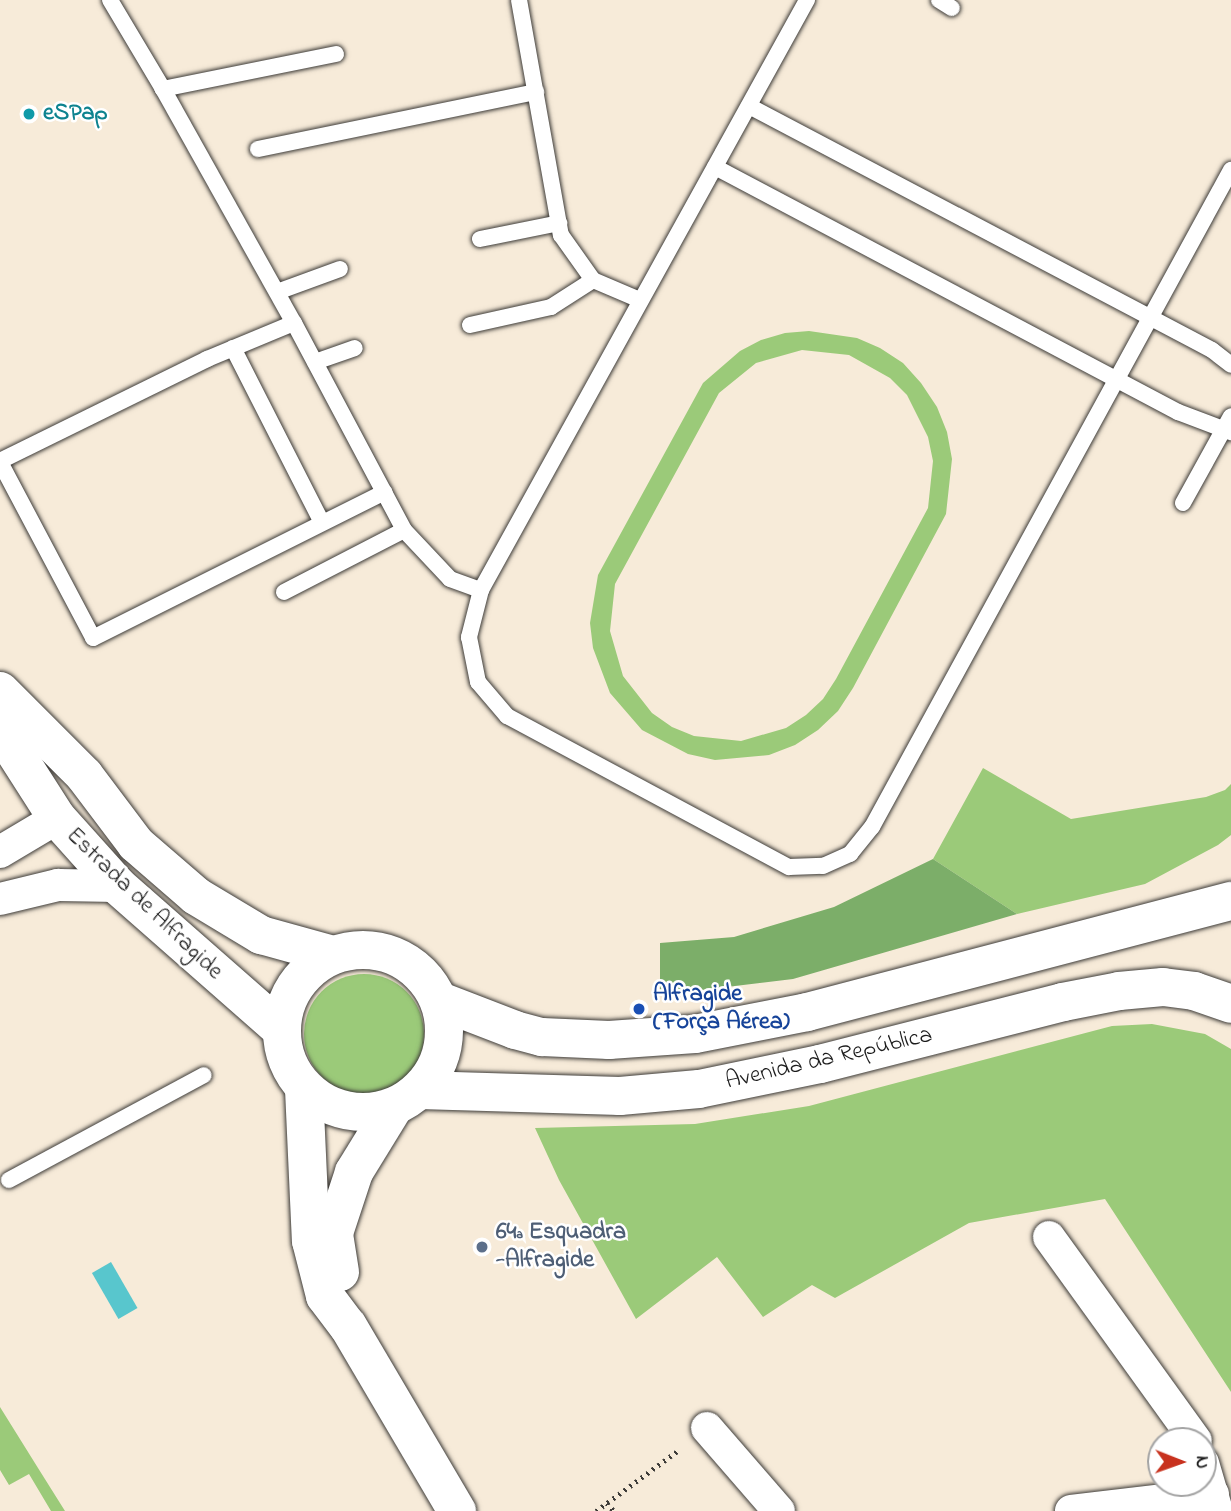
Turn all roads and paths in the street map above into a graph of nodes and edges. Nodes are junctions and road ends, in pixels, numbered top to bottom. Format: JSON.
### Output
{"nodes":[{"id":1,"x":110,"y":0,"type":"edge"},
{"id":2,"x":519,"y":0,"type":"edge"},
{"id":3,"x":807,"y":0,"type":"edge"},
{"id":4,"x":336,"y":54,"type":"dead end"},
{"id":5,"x":163,"y":89,"type":"junction"},
{"id":6,"x":536,"y":93,"type":"junction"},
{"id":7,"x":750,"y":106,"type":"junction"},
{"id":8,"x":258,"y":149,"type":"dead end"},
{"id":9,"x":715,"y":167,"type":"junction"},
{"id":10,"x":1231,"y":170,"type":"edge"},
{"id":11,"x":559,"y":223,"type":"junction"},
{"id":12,"x":480,"y":239,"type":"dead end"},
{"id":13,"x":340,"y":269,"type":"dead end"},
{"id":14,"x":593,"y":280,"type":"junction"},
{"id":15,"x":277,"y":292,"type":"junction"},
{"id":16,"x":640,"y":300,"type":"junction"},
{"id":17,"x":1150,"y":317,"type":"junction"},
{"id":18,"x":294,"y":323,"type":"junction"},
{"id":19,"x":470,"y":325,"type":"dead end"},
{"id":20,"x":233,"y":348,"type":"junction"},
{"id":21,"x":355,"y":348,"type":"dead end"},
{"id":22,"x":315,"y":362,"type":"junction"},
{"id":23,"x":1231,"y":365,"type":"edge"},
{"id":24,"x":1118,"y":381,"type":"junction"},
{"id":25,"x":1229,"y":426,"type":"edge"},
{"id":26,"x":0,"y":462,"type":"edge"},
{"id":27,"x":383,"y":492,"type":"junction"},
{"id":28,"x":1183,"y":503,"type":"dead end"},
{"id":29,"x":322,"y":523,"type":"junction"},
{"id":30,"x":404,"y":530,"type":"junction"},
{"id":31,"x":481,"y":590,"type":"junction"},
{"id":32,"x":284,"y":592,"type":"dead end"},
{"id":33,"x":0,"y":691,"type":"edge"},
{"id":34,"x":0,"y":729,"type":"edge"},
{"id":35,"x":57,"y":818,"type":"junction"},
{"id":36,"x":136,"y":844,"type":"junction"},
{"id":37,"x":0,"y":852,"type":"edge"},
{"id":38,"x":118,"y":886,"type":"junction"},
{"id":39,"x":0,"y":899,"type":"edge"},
{"id":40,"x":1231,"y":901,"type":"edge"},
{"id":41,"x":333,"y":955,"type":"junction"},
{"id":42,"x":440,"y":1001,"type":"junction"},
{"id":43,"x":1231,"y":1004,"type":"edge"},
{"id":44,"x":282,"y":1030,"type":"junction"},
{"id":45,"x":204,"y":1075,"type":"dead end"},
{"id":46,"x":304,"y":1088,"type":"junction"},
{"id":47,"x":407,"y":1099,"type":"junction"},
{"id":48,"x":9,"y":1180,"type":"dead end"},
{"id":49,"x":1049,"y":1237,"type":"dead end"},
{"id":50,"x":348,"y":1326,"type":"junction"},
{"id":51,"x":1186,"y":1427,"type":"edge"},
{"id":52,"x":707,"y":1428,"type":"dead end"},
{"id":53,"x":678,"y":1450,"type":"dead end"},
{"id":54,"x":607,"y":1503,"type":"junction"},
{"id":55,"x":1215,"y":1503,"type":"edge"},
{"id":56,"x":449,"y":1508,"type":"edge"},
{"id":57,"x":596,"y":1511,"type":"edge"},
{"id":58,"x":614,"y":1511,"type":"edge"},
{"id":59,"x":779,"y":1511,"type":"edge"},
{"id":60,"x":1071,"y":1511,"type":"edge"}],
"edges":[{"from":1,"to":5,"type":"lane"},
{"from":2,"to":6,"type":"lane"},
{"from":3,"to":7,"type":"lane"},
{"from":4,"to":5,"type":"lane"},
{"from":5,"to":15,"type":"lane"},
{"from":6,"to":8,"type":"lane"},
{"from":6,"to":11,"type":"lane"},
{"from":7,"to":9,"type":"lane"},
{"from":7,"to":17,"type":"lane"},
{"from":9,"to":16,"type":"lane"},
{"from":9,"to":24,"type":"lane"},
{"from":10,"to":17,"type":"lane"},
{"from":11,"to":12,"type":"lane"},
{"from":11,"to":14,"type":"lane"},
{"from":13,"to":15,"type":"lane"},
{"from":14,"to":16,"type":"lane"},
{"from":14,"to":19,"type":"lane"},
{"from":15,"to":18,"type":"lane"},
{"from":16,"to":31,"type":"lane"},
{"from":17,"to":23,"type":"lane"},
{"from":17,"to":24,"type":"lane"},
{"from":18,"to":20,"type":"lane"},
{"from":18,"to":22,"type":"lane"},
{"from":20,"to":26,"type":"lane"},
{"from":20,"to":29,"type":"lane"},
{"from":21,"to":22,"type":"lane"},
{"from":22,"to":27,"type":"lane"},
{"from":24,"to":25,"type":"lane"},
{"from":24,"to":31,"type":"lane"},
{"from":25,"to":28,"type":"lane"},
{"from":26,"to":29,"type":"lane"},
{"from":27,"to":29,"type":"lane"},
{"from":27,"to":30,"type":"lane"},
{"from":30,"to":31,"type":"lane"},
{"from":30,"to":32,"type":"lane"},
{"from":33,"to":36,"type":"street","name":"Estrada de Alfragide"},
{"from":34,"to":35,"type":"street","name":"Estrada de Alfragide"},
{"from":35,"to":36,"type":"street"},
{"from":35,"to":37,"type":"street"},
{"from":35,"to":38,"type":"street","name":"Estrada de Alfragide"},
{"from":36,"to":41,"type":"street","name":"Estrada de Alfragide"},
{"from":38,"to":39,"type":"street"},
{"from":38,"to":44,"type":"street","name":"Estrada de Alfragide"},
{"from":40,"to":42,"type":"street","name":"Avenida da República"},
{"from":41,"to":42,"type":"street"},
{"from":41,"to":44,"type":"street"},
{"from":42,"to":47,"type":"street"},
{"from":43,"to":47,"type":"street","name":"Avenida da República"},
{"from":44,"to":46,"type":"street"},
{"from":45,"to":48,"type":"lane"},
{"from":46,"to":47,"type":"street"},
{"from":46,"to":50,"type":"street"},
{"from":47,"to":50,"type":"street"},
{"from":49,"to":51,"type":"street"},
{"from":50,"to":56,"type":"street"},
{"from":52,"to":59,"type":"street"},
{"from":53,"to":54,"type":"path"},
{"from":54,"to":57,"type":"path"},
{"from":54,"to":58,"type":"path"},
{"from":55,"to":60,"type":"street"}]}
